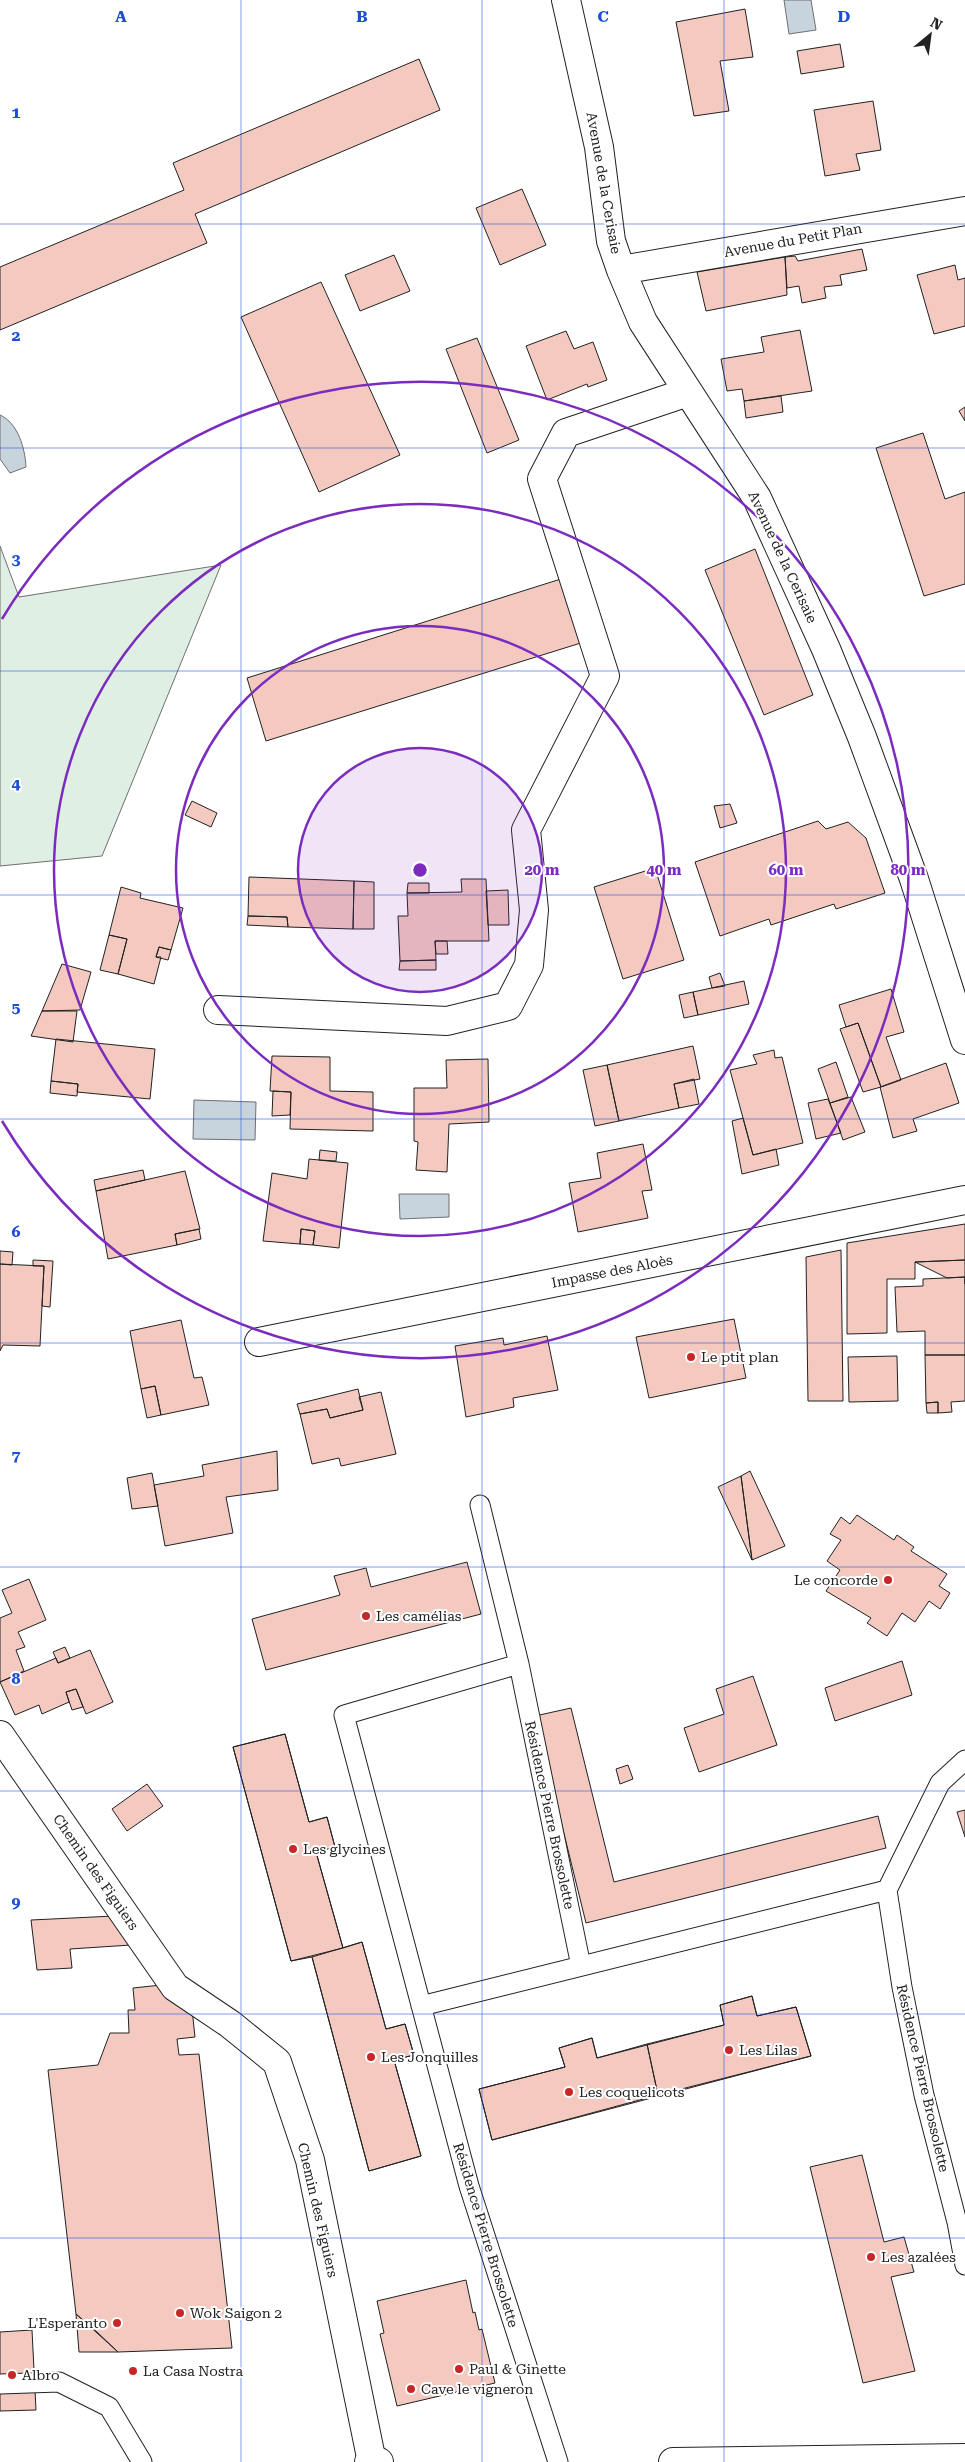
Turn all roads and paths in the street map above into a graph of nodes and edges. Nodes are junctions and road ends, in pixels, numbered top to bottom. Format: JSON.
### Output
{"nodes":[{"id":1,"x":566,"y":0,"type":"edge"},
{"id":2,"x":965,"y":211,"type":"edge"},
{"id":3,"x":621,"y":270,"type":"junction"},
{"id":4,"x":688,"y":392,"type":"junction"},
{"id":5,"x":218,"y":1010,"type":"dead end"},
{"id":6,"x":965,"y":1040,"type":"edge"},
{"id":7,"x":965,"y":1200,"type":"edge"},
{"id":8,"x":259,"y":1342,"type":"dead end"},
{"id":9,"x":480,"y":1505,"type":"dead end"},
{"id":10,"x":519,"y":1664,"type":"junction"},
{"id":11,"x":0,"y":1735,"type":"edge"},
{"id":12,"x":965,"y":1760,"type":"edge"},
{"id":13,"x":887,"y":1890,"type":"junction"},
{"id":14,"x":581,"y":1966,"type":"junction"},
{"id":15,"x":421,"y":2006,"type":"junction"},
{"id":16,"x":965,"y":2265,"type":"edge"},
{"id":17,"x":0,"y":2384,"type":"edge"},
{"id":18,"x":965,"y":2458,"type":"edge"},
{"id":19,"x":142,"y":2462,"type":"edge"},
{"id":20,"x":371,"y":2462,"type":"edge"},
{"id":21,"x":379,"y":2462,"type":"edge"},
{"id":22,"x":558,"y":2462,"type":"edge"},
{"id":23,"x":672,"y":2462,"type":"edge"}],
"edges":[{"from":1,"to":3,"type":"street","name":"Avenue de la Cerisaie"},
{"from":2,"to":3,"type":"street","name":"Avenue du Petit Plan"},
{"from":3,"to":4,"type":"street","name":"Avenue de la Cerisaie"},
{"from":4,"to":5,"type":"street"},
{"from":4,"to":6,"type":"street","name":"Avenue de la Cerisaie"},
{"from":7,"to":8,"type":"street","name":"Impasse des Aloès"},
{"from":9,"to":10,"type":"lane","name":"Résidence Pierre Brossolette"},
{"from":10,"to":14,"type":"lane","name":"Résidence Pierre Brossolette"},
{"from":10,"to":15,"type":"lane","name":"Résidence Pierre Brossolette"},
{"from":11,"to":20,"type":"street","name":"Chemin des Figuiers"},
{"from":12,"to":13,"type":"lane"},
{"from":13,"to":14,"type":"lane"},
{"from":13,"to":16,"type":"lane","name":"Résidence Pierre Brossolette"},
{"from":14,"to":15,"type":"lane"},
{"from":15,"to":22,"type":"lane","name":"Résidence Pierre Brossolette"},
{"from":17,"to":19,"type":"lane"},
{"from":18,"to":23,"type":"street"},
{"from":20,"to":21,"type":"street"}]}
